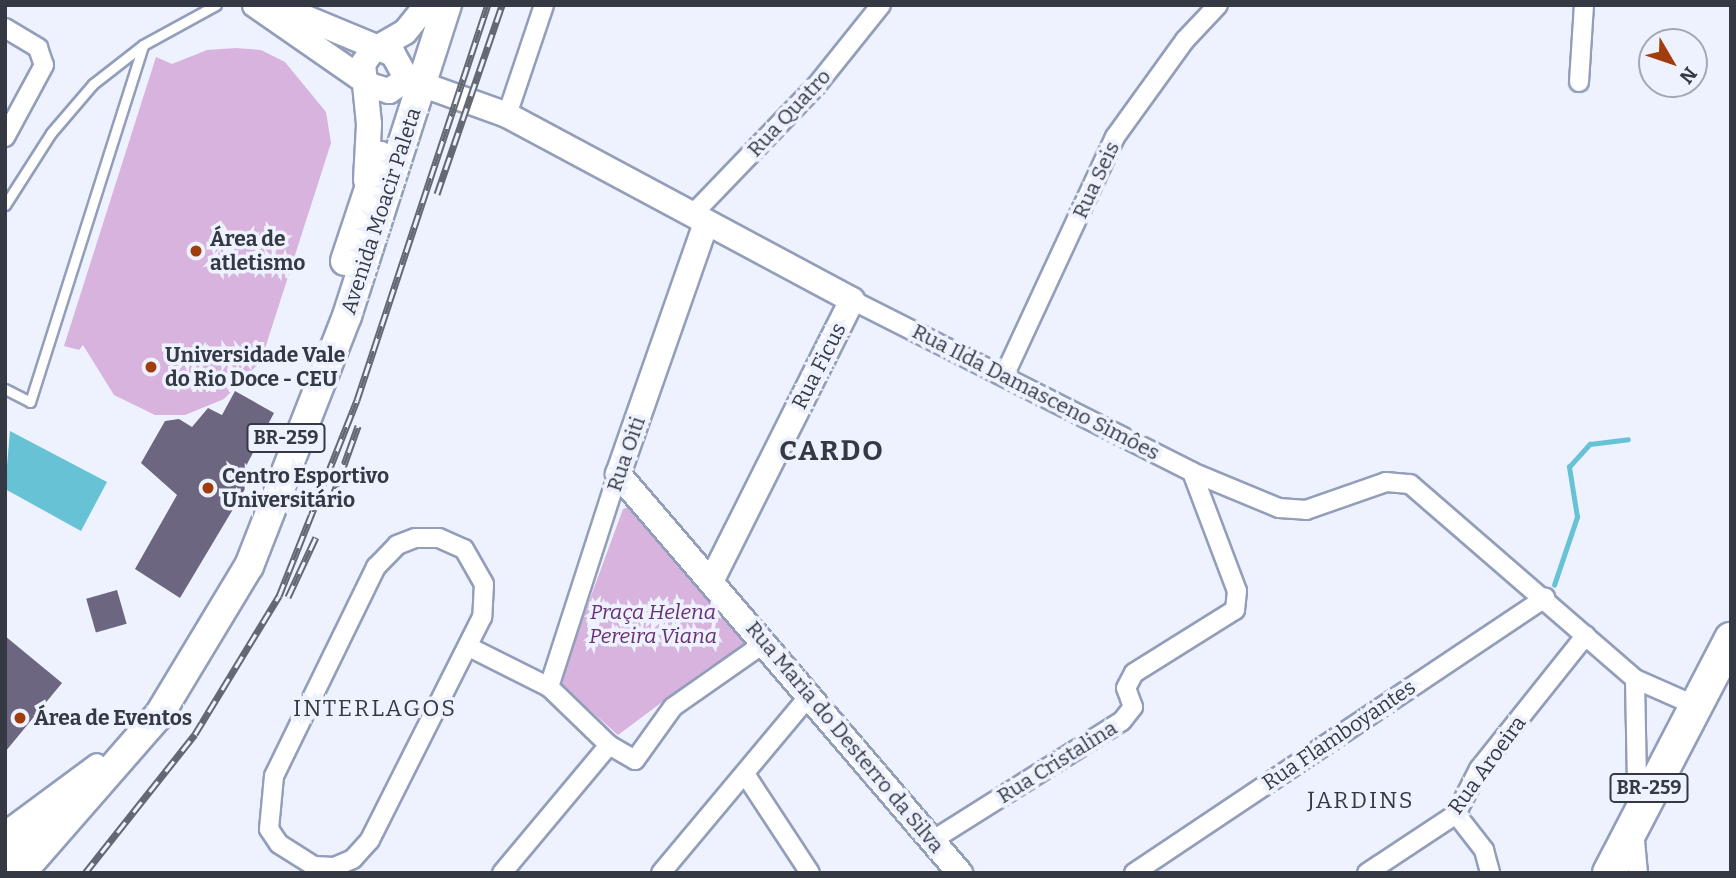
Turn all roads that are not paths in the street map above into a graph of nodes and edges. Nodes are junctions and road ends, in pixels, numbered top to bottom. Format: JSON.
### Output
{"nodes":[{"id":1,"x":196,"y":5,"type":"edge"},
{"id":2,"x":216,"y":5,"type":"edge"},
{"id":3,"x":255,"y":5,"type":"edge"},
{"id":4,"x":275,"y":5,"type":"edge"},
{"id":5,"x":447,"y":5,"type":"edge"},
{"id":6,"x":544,"y":5,"type":"edge"},
{"id":7,"x":881,"y":5,"type":"edge"},
{"id":8,"x":1217,"y":5,"type":"edge"},
{"id":9,"x":1584,"y":5,"type":"edge"},
{"id":10,"x":426,"y":6,"type":"edge"},
{"id":11,"x":192,"y":16,"type":"junction"},
{"id":12,"x":5,"y":28,"type":"edge"},
{"id":13,"x":143,"y":45,"type":"junction"},
{"id":14,"x":379,"y":48,"type":"junction"},
{"id":15,"x":363,"y":80,"type":"junction"},
{"id":16,"x":414,"y":81,"type":"junction"},
{"id":17,"x":1579,"y":82,"type":"dead end"},
{"id":18,"x":507,"y":115,"type":"junction"},
{"id":19,"x":5,"y":137,"type":"edge"},
{"id":20,"x":364,"y":201,"type":"junction"},
{"id":21,"x":5,"y":205,"type":"edge"},
{"id":22,"x":699,"y":219,"type":"junction"},
{"id":23,"x":852,"y":300,"type":"junction"},
{"id":24,"x":1005,"y":374,"type":"junction"},
{"id":25,"x":5,"y":389,"type":"edge"},
{"id":26,"x":1192,"y":472,"type":"junction"},
{"id":27,"x":618,"y":474,"type":"junction"},
{"id":28,"x":711,"y":582,"type":"junction"},
{"id":29,"x":1545,"y":597,"type":"junction"},
{"id":30,"x":1586,"y":635,"type":"junction"},
{"id":31,"x":1731,"y":639,"type":"edge"},
{"id":32,"x":766,"y":642,"type":"junction"},
{"id":33,"x":469,"y":648,"type":"junction"},
{"id":34,"x":1635,"y":680,"type":"junction"},
{"id":35,"x":550,"y":687,"type":"junction"},
{"id":36,"x":810,"y":695,"type":"junction"},
{"id":37,"x":1692,"y":704,"type":"junction"},
{"id":38,"x":610,"y":745,"type":"junction"},
{"id":39,"x":97,"y":763,"type":"junction"},
{"id":40,"x":745,"y":774,"type":"junction"},
{"id":41,"x":1638,"y":809,"type":"junction"},
{"id":42,"x":1456,"y":814,"type":"junction"},
{"id":43,"x":5,"y":831,"type":"edge"},
{"id":44,"x":933,"y":840,"type":"junction"},
{"id":45,"x":5,"y":861,"type":"edge"},
{"id":46,"x":669,"y":869,"type":"edge"},
{"id":47,"x":21,"y":873,"type":"edge"},
{"id":48,"x":502,"y":873,"type":"edge"},
{"id":49,"x":810,"y":873,"type":"edge"},
{"id":50,"x":960,"y":873,"type":"edge"},
{"id":51,"x":1133,"y":873,"type":"edge"},
{"id":52,"x":1367,"y":873,"type":"edge"},
{"id":53,"x":1490,"y":873,"type":"edge"},
{"id":54,"x":1609,"y":873,"type":"edge"},
{"id":55,"x":1637,"y":873,"type":"edge"}],
"edges":[{"from":1,"to":11,"type":"lane"},
{"from":2,"to":11,"type":"lane"},
{"from":3,"to":15,"type":"street"},
{"from":4,"to":14,"type":"street"},
{"from":5,"to":16,"type":"main road","name":"Avenida Moacir Paleta","number":"BR-259"},
{"from":6,"to":18,"type":"street"},
{"from":7,"to":22,"type":"street","name":"Rua Quatro"},
{"from":8,"to":24,"type":"street","name":"Rua Seis"},
{"from":9,"to":17,"type":"street"},
{"from":10,"to":14,"type":"street"},
{"from":10,"to":16,"type":"main road","name":"Avenida Moacir Paleta","number":"BR-259"},
{"from":11,"to":13,"type":"lane"},
{"from":12,"to":19,"type":"street"},
{"from":13,"to":21,"type":"lane"},
{"from":13,"to":25,"type":"lane"},
{"from":14,"to":15,"type":"street"},
{"from":14,"to":16,"type":"street"},
{"from":15,"to":16,"type":"street"},
{"from":15,"to":20,"type":"street"},
{"from":16,"to":18,"type":"street","name":"Rua Ilda Damasceno Simôes"},
{"from":16,"to":20,"type":"main road","name":"Avenida Moacir Paleta","number":"BR-259"},
{"from":16,"to":47,"type":"main road","name":"Avenida Moacir Paleta","number":"BR-259"},
{"from":18,"to":22,"type":"street","name":"Rua Ilda Damasceno Simôes"},
{"from":20,"to":39,"type":"main road","name":"Avenida Moacir Paleta","number":"BR-259"},
{"from":22,"to":23,"type":"street","name":"Rua Ilda Damasceno Simôes"},
{"from":22,"to":27,"type":"street","name":"Rua Oiti"},
{"from":23,"to":24,"type":"street","name":"Rua Ilda Damasceno Simôes"},
{"from":23,"to":28,"type":"street","name":"Rua Ficus"},
{"from":24,"to":26,"type":"street","name":"Rua Ilda Damasceno Simôes"},
{"from":26,"to":29,"type":"street","name":"Rua Ilda Damasceno Simôes"},
{"from":26,"to":44,"type":"street","name":"Rua Cristalina"},
{"from":27,"to":28,"type":"street","name":"Rua Maria do Desterro da Silva"},
{"from":27,"to":35,"type":"street","name":"Rua Oiti"},
{"from":28,"to":32,"type":"street","name":"Rua Maria do Desterro da Silva"},
{"from":29,"to":30,"type":"street","name":"Rua Ilda Damasceno Simôes"},
{"from":29,"to":51,"type":"street","name":"Rua Flamboyantes"},
{"from":30,"to":34,"type":"street","name":"Rua Ilda Damasceno Simôes"},
{"from":30,"to":42,"type":"street","name":"Rua Aroeira"},
{"from":31,"to":37,"type":"highway","number":"BR-259"},
{"from":32,"to":36,"type":"street","name":"Rua Maria do Desterro da Silva"},
{"from":32,"to":38,"type":"street"},
{"from":33,"to":33,"type":"street"},
{"from":33,"to":35,"type":"street"},
{"from":34,"to":37,"type":"street","name":"Rua Ilda Damasceno Simôes"},
{"from":34,"to":41,"type":"street"},
{"from":35,"to":38,"type":"street"},
{"from":36,"to":40,"type":"street"},
{"from":36,"to":44,"type":"street","name":"Rua Maria do Desterro da Silva"},
{"from":37,"to":41,"type":"highway","number":"BR-259"},
{"from":38,"to":48,"type":"street"},
{"from":39,"to":43,"type":"street"},
{"from":39,"to":45,"type":"main road","name":"Avenida Moacir Paleta","number":"BR-259"},
{"from":40,"to":46,"type":"street"},
{"from":40,"to":49,"type":"street"},
{"from":41,"to":54,"type":"highway","number":"BR-259"},
{"from":41,"to":55,"type":"street"},
{"from":42,"to":52,"type":"street","name":"Rua Aroeira"},
{"from":42,"to":53,"type":"street"},
{"from":44,"to":50,"type":"street","name":"Rua Maria do Desterro da Silva"}]}
